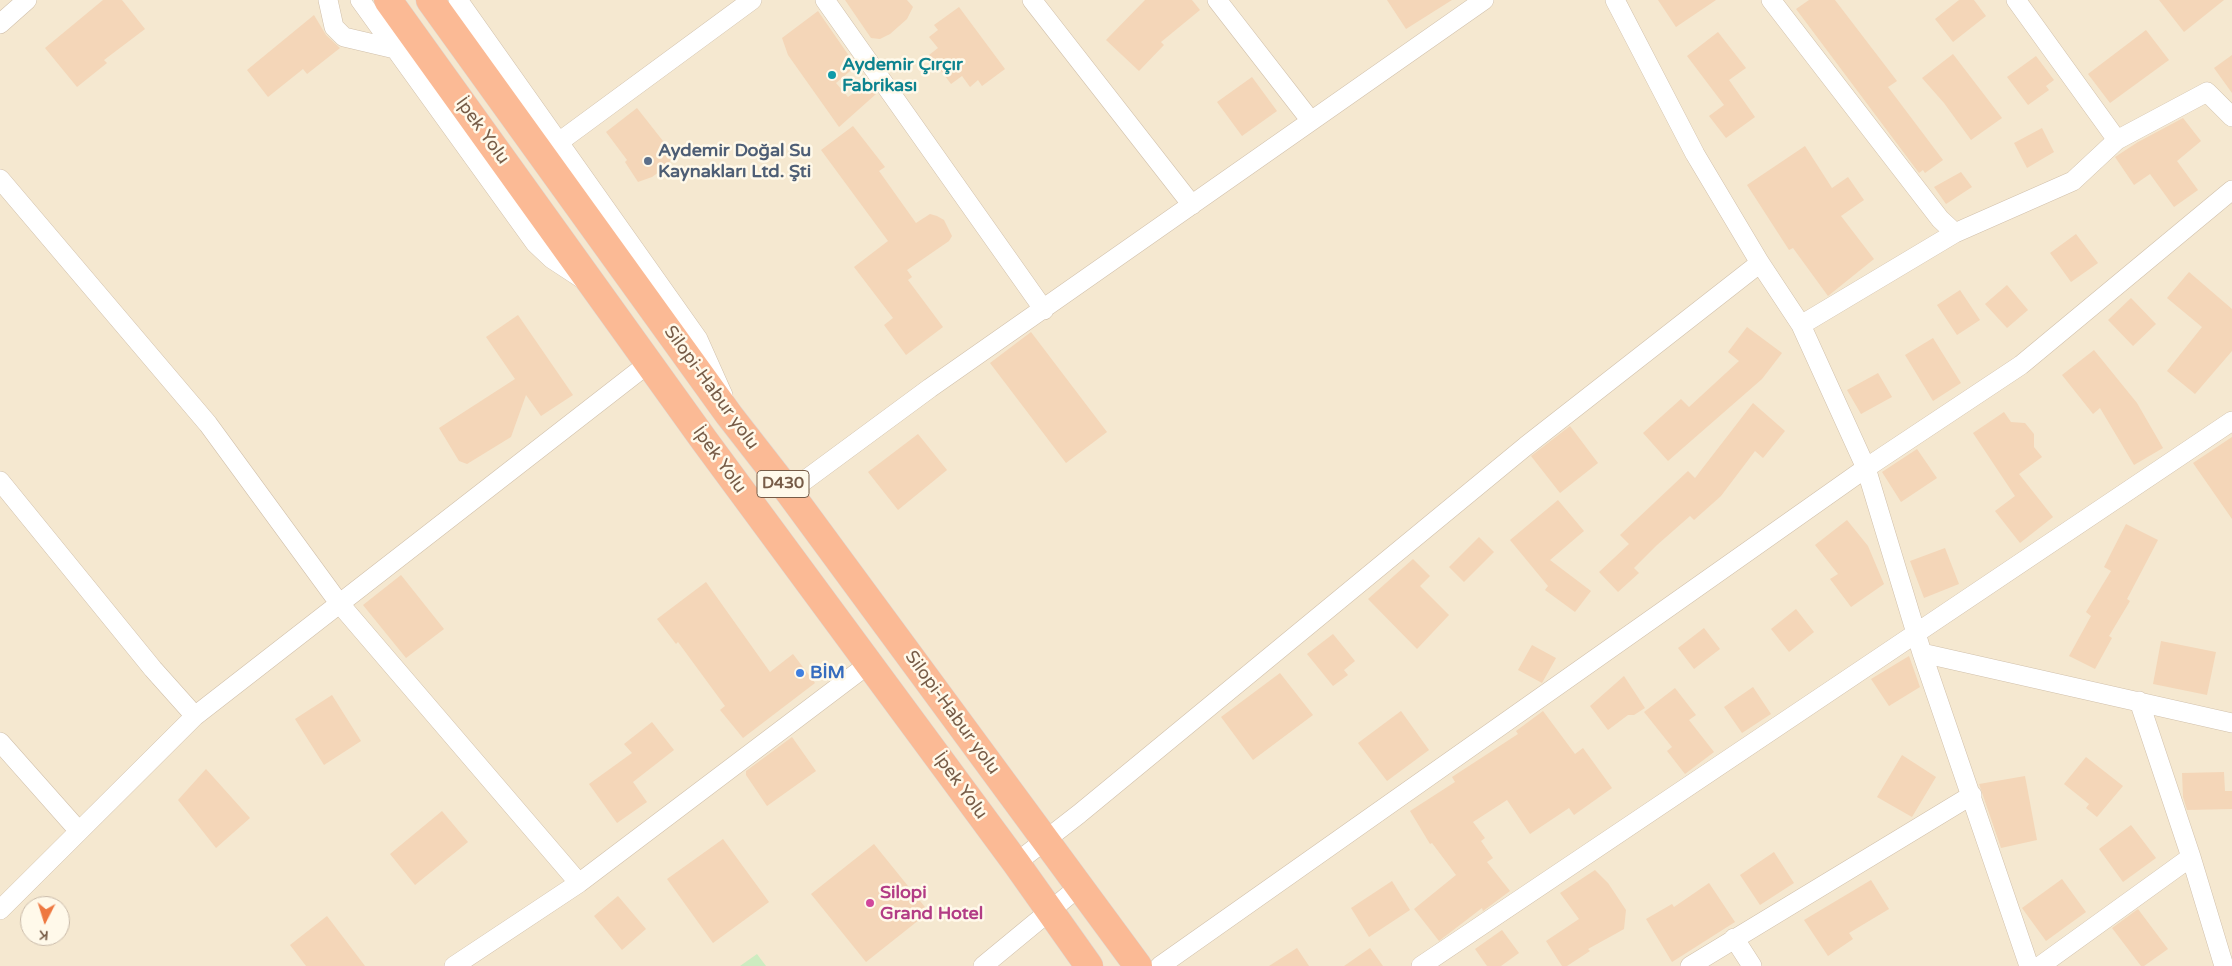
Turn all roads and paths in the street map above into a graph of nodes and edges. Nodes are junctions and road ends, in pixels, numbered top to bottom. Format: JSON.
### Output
{"nodes":[{"id":1,"x":27,"y":0,"type":"edge"},
{"id":2,"x":328,"y":0,"type":"edge"},
{"id":3,"x":360,"y":0,"type":"edge"},
{"id":4,"x":388,"y":0,"type":"edge"},
{"id":5,"x":430,"y":0,"type":"edge"},
{"id":6,"x":458,"y":0,"type":"edge"},
{"id":7,"x":752,"y":0,"type":"edge"},
{"id":8,"x":825,"y":0,"type":"edge"},
{"id":9,"x":1032,"y":0,"type":"edge"},
{"id":10,"x":1217,"y":0,"type":"edge"},
{"id":11,"x":1484,"y":0,"type":"edge"},
{"id":12,"x":1615,"y":0,"type":"edge"},
{"id":13,"x":1771,"y":0,"type":"edge"},
{"id":14,"x":2016,"y":0,"type":"edge"},
{"id":15,"x":0,"y":24,"type":"edge"},
{"id":16,"x":395,"y":49,"type":"junction"},
{"id":17,"x":2232,"y":117,"type":"edge"},
{"id":18,"x":1311,"y":121,"type":"junction"},
{"id":19,"x":2117,"y":140,"type":"junction"},
{"id":20,"x":559,"y":142,"type":"junction"},
{"id":21,"x":0,"y":179,"type":"edge"},
{"id":22,"x":2232,"y":190,"type":"edge"},
{"id":23,"x":1192,"y":205,"type":"junction"},
{"id":24,"x":1955,"y":233,"type":"junction"},
{"id":25,"x":1760,"y":264,"type":"junction"},
{"id":26,"x":592,"y":283,"type":"junction"},
{"id":27,"x":1044,"y":310,"type":"junction"},
{"id":28,"x":1801,"y":325,"type":"junction"},
{"id":29,"x":649,"y":363,"type":"junction"},
{"id":30,"x":729,"y":415,"type":"junction"},
{"id":31,"x":2232,"y":420,"type":"edge"},
{"id":32,"x":1866,"y":468,"type":"junction"},
{"id":33,"x":0,"y":481,"type":"edge"},
{"id":34,"x":789,"y":492,"type":"junction"},
{"id":35,"x":339,"y":603,"type":"junction"},
{"id":36,"x":1918,"y":632,"type":"junction"},
{"id":37,"x":1922,"y":653,"type":"junction"},
{"id":38,"x":870,"y":664,"type":"junction"},
{"id":39,"x":2139,"y":701,"type":"junction"},
{"id":40,"x":194,"y":716,"type":"junction"},
{"id":41,"x":2232,"y":723,"type":"edge"},
{"id":42,"x":0,"y":742,"type":"edge"},
{"id":43,"x":1972,"y":795,"type":"junction"},
{"id":44,"x":78,"y":830,"type":"junction"},
{"id":45,"x":1047,"y":841,"type":"junction"},
{"id":46,"x":2191,"y":857,"type":"junction"},
{"id":47,"x":1016,"y":863,"type":"junction"},
{"id":48,"x":579,"y":883,"type":"junction"},
{"id":49,"x":1080,"y":886,"type":"junction"},
{"id":50,"x":0,"y":910,"type":"edge"},
{"id":51,"x":1050,"y":911,"type":"junction"},
{"id":52,"x":1734,"y":938,"type":"junction"},
{"id":53,"x":454,"y":966,"type":"edge"},
{"id":54,"x":983,"y":966,"type":"edge"},
{"id":55,"x":1089,"y":966,"type":"edge"},
{"id":56,"x":1138,"y":966,"type":"edge"},
{"id":57,"x":1160,"y":966,"type":"edge"},
{"id":58,"x":1421,"y":966,"type":"edge"},
{"id":59,"x":1690,"y":966,"type":"edge"},
{"id":60,"x":1752,"y":966,"type":"edge"},
{"id":61,"x":2028,"y":966,"type":"edge"},
{"id":62,"x":2040,"y":966,"type":"edge"},
{"id":63,"x":2224,"y":966,"type":"edge"}],
"edges":[{"from":1,"to":15,"type":"street"},
{"from":2,"to":16,"type":"street"},
{"from":3,"to":16,"type":"street"},
{"from":4,"to":26,"type":"highway","name":"İpek Yolu","number":"D430"},
{"from":5,"to":30,"type":"highway","name":"Silopi-Habur yolu","number":"D430"},
{"from":6,"to":20,"type":"street"},
{"from":7,"to":20,"type":"street"},
{"from":8,"to":27,"type":"street"},
{"from":9,"to":23,"type":"street"},
{"from":10,"to":18,"type":"street"},
{"from":11,"to":18,"type":"street"},
{"from":12,"to":25,"type":"street"},
{"from":13,"to":24,"type":"street"},
{"from":14,"to":19,"type":"street"},
{"from":16,"to":26,"type":"street"},
{"from":17,"to":19,"type":"street"},
{"from":18,"to":23,"type":"street"},
{"from":19,"to":24,"type":"street"},
{"from":20,"to":30,"type":"street"},
{"from":21,"to":35,"type":"street"},
{"from":22,"to":32,"type":"street"},
{"from":23,"to":27,"type":"street"},
{"from":24,"to":28,"type":"street"},
{"from":25,"to":28,"type":"street"},
{"from":25,"to":45,"type":"street"},
{"from":26,"to":29,"type":"highway","name":"İpek Yolu","number":"D430"},
{"from":27,"to":34,"type":"street"},
{"from":28,"to":32,"type":"street"},
{"from":29,"to":35,"type":"street"},
{"from":29,"to":38,"type":"highway","name":"İpek Yolu","number":"D430"},
{"from":30,"to":34,"type":"highway","name":"Silopi-Habur yolu","number":"D430"},
{"from":31,"to":36,"type":"street"},
{"from":32,"to":36,"type":"street"},
{"from":32,"to":57,"type":"street"},
{"from":33,"to":40,"type":"street"},
{"from":34,"to":45,"type":"highway","name":"Silopi-Habur yolu","number":"D430"},
{"from":35,"to":40,"type":"street"},
{"from":35,"to":48,"type":"street"},
{"from":36,"to":37,"type":"street"},
{"from":36,"to":58,"type":"street"},
{"from":37,"to":39,"type":"street"},
{"from":37,"to":43,"type":"street"},
{"from":38,"to":47,"type":"highway","name":"İpek Yolu","number":"D430"},
{"from":38,"to":48,"type":"street"},
{"from":39,"to":41,"type":"street"},
{"from":39,"to":46,"type":"street"},
{"from":40,"to":44,"type":"street"},
{"from":42,"to":44,"type":"street"},
{"from":43,"to":52,"type":"street"},
{"from":43,"to":61,"type":"street"},
{"from":44,"to":50,"type":"street"},
{"from":45,"to":47,"type":"street"},
{"from":45,"to":49,"type":"highway","name":"Silopi-Habur yolu","number":"D430"},
{"from":46,"to":62,"type":"street"},
{"from":46,"to":63,"type":"street"},
{"from":47,"to":51,"type":"highway","name":"İpek Yolu","number":"D430"},
{"from":48,"to":53,"type":"street"},
{"from":49,"to":51,"type":"street"},
{"from":49,"to":56,"type":"highway","name":"Silopi-Habur yolu","number":"D430"},
{"from":51,"to":54,"type":"street"},
{"from":51,"to":55,"type":"highway","name":"İpek Yolu","number":"D430"},
{"from":52,"to":59,"type":"street"},
{"from":52,"to":60,"type":"street"}]}
